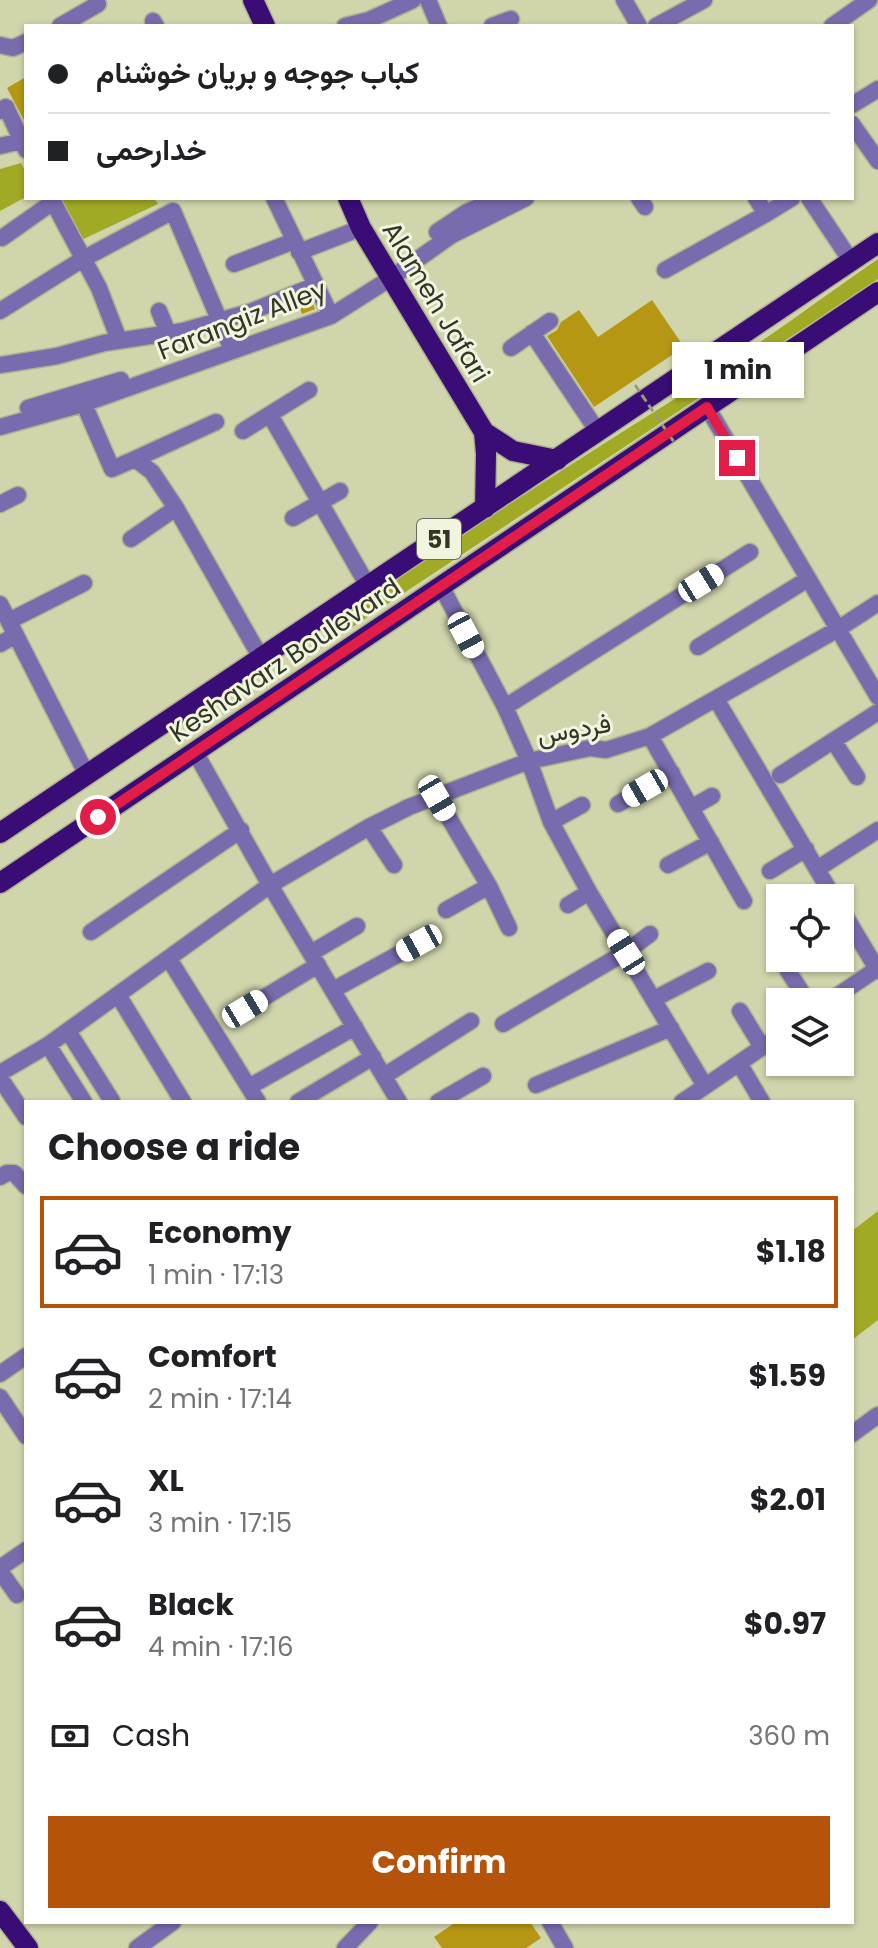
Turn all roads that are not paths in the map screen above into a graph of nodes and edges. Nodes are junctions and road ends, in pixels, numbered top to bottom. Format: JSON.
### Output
{"nodes":[{"id":1,"x":96,"y":0,"type":"edge"},
{"id":2,"x":253,"y":0,"type":"edge"},
{"id":3,"x":413,"y":0,"type":"edge"},
{"id":4,"x":428,"y":0,"type":"edge"},
{"id":5,"x":624,"y":0,"type":"edge"},
{"id":6,"x":704,"y":0,"type":"edge"},
{"id":7,"x":869,"y":0,"type":"edge"},
{"id":8,"x":385,"y":5,"type":"edge"},
{"id":9,"x":878,"y":6,"type":"edge"},
{"id":10,"x":511,"y":19,"type":"dead end"},
{"id":11,"x":68,"y":24,"type":"edge"},
{"id":12,"x":264,"y":24,"type":"edge"},
{"id":13,"x":354,"y":24,"type":"edge"},
{"id":14,"x":438,"y":24,"type":"edge"},
{"id":15,"x":497,"y":24,"type":"edge"},
{"id":16,"x":638,"y":24,"type":"edge"},
{"id":17,"x":660,"y":24,"type":"edge"},
{"id":18,"x":835,"y":24,"type":"edge"},
{"id":19,"x":850,"y":24,"type":"edge"},
{"id":20,"x":24,"y":43,"type":"edge"},
{"id":21,"x":0,"y":45,"type":"edge"},
{"id":22,"x":878,"y":89,"type":"edge"},
{"id":23,"x":854,"y":104,"type":"edge"},
{"id":24,"x":0,"y":111,"type":"edge"},
{"id":25,"x":854,"y":127,"type":"edge"},
{"id":26,"x":24,"y":143,"type":"edge"},
{"id":27,"x":0,"y":146,"type":"edge"},
{"id":28,"x":878,"y":161,"type":"edge"},
{"id":29,"x":52,"y":200,"type":"edge"},
{"id":30,"x":275,"y":200,"type":"edge"},
{"id":31,"x":349,"y":200,"type":"edge"},
{"id":32,"x":494,"y":200,"type":"edge"},
{"id":33,"x":522,"y":200,"type":"edge"},
{"id":34,"x":757,"y":200,"type":"edge"},
{"id":35,"x":789,"y":200,"type":"edge"},
{"id":36,"x":810,"y":200,"type":"edge"},
{"id":37,"x":766,"y":214,"type":"junction"},
{"id":38,"x":361,"y":228,"type":"junction"},
{"id":39,"x":2,"y":238,"type":"dead end"},
{"id":40,"x":878,"y":243,"type":"edge"},
{"id":41,"x":296,"y":247,"type":"junction"},
{"id":42,"x":83,"y":259,"type":"junction"},
{"id":43,"x":851,"y":261,"type":"junction"},
{"id":44,"x":234,"y":264,"type":"dead end"},
{"id":45,"x":665,"y":270,"type":"dead end"},
{"id":46,"x":388,"y":273,"type":"junction"},
{"id":47,"x":316,"y":285,"type":"junction"},
{"id":48,"x":878,"y":292,"type":"edge"},
{"id":49,"x":0,"y":311,"type":"edge"},
{"id":50,"x":159,"y":311,"type":"dead end"},
{"id":51,"x":329,"y":311,"type":"junction"},
{"id":52,"x":221,"y":320,"type":"junction"},
{"id":53,"x":550,"y":321,"type":"dead end"},
{"id":54,"x":168,"y":333,"type":"junction"},
{"id":55,"x":532,"y":333,"type":"junction"},
{"id":56,"x":119,"y":340,"type":"junction"},
{"id":57,"x":229,"y":343,"type":"junction"},
{"id":58,"x":511,"y":348,"type":"dead end"},
{"id":59,"x":0,"y":365,"type":"edge"},
{"id":60,"x":309,"y":390,"type":"dead end"},
{"id":61,"x":82,"y":400,"type":"junction"},
{"id":62,"x":707,"y":407,"type":"junction"},
{"id":63,"x":270,"y":415,"type":"junction"},
{"id":64,"x":0,"y":416,"type":"edge"},
{"id":65,"x":216,"y":422,"type":"dead end"},
{"id":66,"x":0,"y":427,"type":"edge"},
{"id":67,"x":243,"y":431,"type":"dead end"},
{"id":68,"x":484,"y":432,"type":"junction"},
{"id":69,"x":598,"y":432,"type":"junction"},
{"id":70,"x":135,"y":459,"type":"junction"},
{"id":71,"x":557,"y":460,"type":"junction"},
{"id":72,"x":340,"y":491,"type":"dead end"},
{"id":73,"x":18,"y":495,"type":"dead end"},
{"id":74,"x":320,"y":502,"type":"junction"},
{"id":75,"x":0,"y":504,"type":"edge"},
{"id":76,"x":176,"y":508,"type":"junction"},
{"id":77,"x":485,"y":508,"type":"junction"},
{"id":78,"x":293,"y":518,"type":"dead end"},
{"id":79,"x":131,"y":539,"type":"dead end"},
{"id":80,"x":750,"y":552,"type":"dead end"},
{"id":81,"x":808,"y":579,"type":"junction"},
{"id":82,"x":84,"y":583,"type":"dead end"},
{"id":83,"x":368,"y":586,"type":"junction"},
{"id":84,"x":441,"y":586,"type":"junction"},
{"id":85,"x":878,"y":603,"type":"edge"},
{"id":86,"x":0,"y":604,"type":"edge"},
{"id":87,"x":12,"y":628,"type":"junction"},
{"id":88,"x":838,"y":629,"type":"junction"},
{"id":89,"x":0,"y":644,"type":"edge"},
{"id":90,"x":698,"y":647,"type":"dead end"},
{"id":91,"x":261,"y":658,"type":"junction"},
{"id":92,"x":878,"y":697,"type":"edge"},
{"id":93,"x":716,"y":699,"type":"junction"},
{"id":94,"x":505,"y":707,"type":"junction"},
{"id":95,"x":878,"y":712,"type":"edge"},
{"id":96,"x":650,"y":736,"type":"junction"},
{"id":97,"x":834,"y":742,"type":"junction"},
{"id":98,"x":195,"y":752,"type":"junction"},
{"id":99,"x":529,"y":761,"type":"junction"},
{"id":100,"x":672,"y":773,"type":"junction"},
{"id":101,"x":87,"y":775,"type":"junction"},
{"id":102,"x":780,"y":775,"type":"dead end"},
{"id":103,"x":857,"y":777,"type":"dead end"},
{"id":104,"x":712,"y":796,"type":"dead end"},
{"id":105,"x":437,"y":798,"type":"junction"},
{"id":106,"x":618,"y":804,"type":"dead end"},
{"id":107,"x":582,"y":805,"type":"dead end"},
{"id":108,"x":691,"y":808,"type":"junction"},
{"id":109,"x":551,"y":822,"type":"junction"},
{"id":110,"x":369,"y":827,"type":"junction"},
{"id":111,"x":241,"y":830,"type":"junction"},
{"id":112,"x":878,"y":830,"type":"edge"},
{"id":113,"x":0,"y":833,"type":"edge"},
{"id":114,"x":711,"y":842,"type":"junction"},
{"id":115,"x":806,"y":849,"type":"junction"},
{"id":116,"x":394,"y":865,"type":"dead end"},
{"id":117,"x":668,"y":865,"type":"dead end"},
{"id":118,"x":817,"y":869,"type":"junction"},
{"id":119,"x":770,"y":871,"type":"dead end"},
{"id":120,"x":0,"y":883,"type":"edge"},
{"id":121,"x":826,"y":884,"type":"edge"},
{"id":122,"x":270,"y":885,"type":"junction"},
{"id":123,"x":489,"y":886,"type":"junction"},
{"id":124,"x":589,"y":892,"type":"junction"},
{"id":125,"x":744,"y":901,"type":"dead end"},
{"id":126,"x":568,"y":905,"type":"dead end"},
{"id":127,"x":446,"y":910,"type":"dead end"},
{"id":128,"x":357,"y":926,"type":"dead end"},
{"id":129,"x":509,"y":928,"type":"dead end"},
{"id":130,"x":854,"y":930,"type":"edge"},
{"id":131,"x":91,"y":932,"type":"dead end"},
{"id":132,"x":650,"y":934,"type":"dead end"},
{"id":133,"x":419,"y":943,"type":"dead end"},
{"id":134,"x":626,"y":952,"type":"junction"},
{"id":135,"x":169,"y":959,"type":"junction"},
{"id":136,"x":314,"y":959,"type":"junction"},
{"id":137,"x":878,"y":969,"type":"edge"},
{"id":138,"x":708,"y":971,"type":"dead end"},
{"id":139,"x":849,"y":988,"type":"edge"},
{"id":140,"x":333,"y":990,"type":"junction"},
{"id":141,"x":118,"y":995,"type":"junction"},
{"id":142,"x":654,"y":999,"type":"junction"},
{"id":143,"x":245,"y":1009,"type":"dead end"},
{"id":144,"x":740,"y":1011,"type":"dead end"},
{"id":145,"x":471,"y":1021,"type":"dead end"},
{"id":146,"x":503,"y":1024,"type":"dead end"},
{"id":147,"x":355,"y":1027,"type":"junction"},
{"id":148,"x":671,"y":1028,"type":"junction"},
{"id":149,"x":68,"y":1031,"type":"junction"},
{"id":150,"x":766,"y":1044,"type":"edge"},
{"id":151,"x":48,"y":1045,"type":"junction"},
{"id":152,"x":762,"y":1047,"type":"junction"},
{"id":153,"x":373,"y":1057,"type":"junction"},
{"id":154,"x":739,"y":1063,"type":"junction"},
{"id":155,"x":0,"y":1076,"type":"edge"},
{"id":156,"x":384,"y":1076,"type":"junction"},
{"id":157,"x":483,"y":1076,"type":"dead end"},
{"id":158,"x":536,"y":1085,"type":"dead end"},
{"id":159,"x":705,"y":1086,"type":"junction"},
{"id":160,"x":249,"y":1087,"type":"junction"},
{"id":161,"x":83,"y":1100,"type":"edge"},
{"id":162,"x":111,"y":1100,"type":"edge"},
{"id":163,"x":182,"y":1100,"type":"edge"},
{"id":164,"x":257,"y":1100,"type":"edge"},
{"id":165,"x":301,"y":1100,"type":"edge"},
{"id":166,"x":398,"y":1100,"type":"edge"},
{"id":167,"x":441,"y":1100,"type":"edge"},
{"id":168,"x":685,"y":1100,"type":"edge"},
{"id":169,"x":761,"y":1100,"type":"edge"},
{"id":170,"x":24,"y":1114,"type":"edge"},
{"id":171,"x":0,"y":1177,"type":"edge"},
{"id":172,"x":24,"y":1184,"type":"edge"},
{"id":173,"x":24,"y":1357,"type":"edge"},
{"id":174,"x":0,"y":1374,"type":"edge"},
{"id":175,"x":0,"y":1397,"type":"edge"},
{"id":176,"x":878,"y":1415,"type":"edge"},
{"id":177,"x":24,"y":1433,"type":"edge"},
{"id":178,"x":854,"y":1433,"type":"edge"},
{"id":179,"x":24,"y":1552,"type":"edge"},
{"id":180,"x":0,"y":1570,"type":"edge"},
{"id":181,"x":17,"y":1595,"type":"dead end"},
{"id":182,"x":0,"y":1911,"type":"edge"},
{"id":183,"x":170,"y":1924,"type":"edge"},
{"id":184,"x":368,"y":1924,"type":"edge"},
{"id":185,"x":551,"y":1924,"type":"edge"},
{"id":186,"x":28,"y":1948,"type":"edge"},
{"id":187,"x":137,"y":1948,"type":"edge"},
{"id":188,"x":345,"y":1948,"type":"edge"},
{"id":189,"x":565,"y":1948,"type":"edge"}],
"edges":[{"from":1,"to":11,"type":"street"},
{"from":2,"to":12,"type":"main road"},
{"from":3,"to":8,"type":"street"},
{"from":4,"to":14,"type":"street"},
{"from":5,"to":16,"type":"street"},
{"from":6,"to":17,"type":"street"},
{"from":7,"to":18,"type":"street"},
{"from":8,"to":13,"type":"street"},
{"from":9,"to":19,"type":"street"},
{"from":10,"to":15,"type":"street"},
{"from":20,"to":21,"type":"street"},
{"from":22,"to":23,"type":"street"},
{"from":24,"to":26,"type":"street"},
{"from":25,"to":28,"type":"street"},
{"from":26,"to":27,"type":"street"},
{"from":29,"to":39,"type":"street"},
{"from":29,"to":42,"type":"street"},
{"from":30,"to":41,"type":"street"},
{"from":31,"to":38,"type":"main road","name":"Alameh Jafari"},
{"from":32,"to":46,"type":"street"},
{"from":33,"to":46,"type":"street"},
{"from":34,"to":37,"type":"street"},
{"from":35,"to":37,"type":"street"},
{"from":36,"to":43,"type":"street"},
{"from":37,"to":45,"type":"street"},
{"from":38,"to":41,"type":"street"},
{"from":38,"to":46,"type":"main road","name":"Alameh Jafari"},
{"from":40,"to":43,"type":"main road","name":"Keshavarz Boulevard","number":"51"},
{"from":41,"to":44,"type":"street"},
{"from":41,"to":47,"type":"street"},
{"from":42,"to":49,"type":"street"},
{"from":42,"to":52,"type":"street"},
{"from":42,"to":56,"type":"street"},
{"from":43,"to":69,"type":"main road","name":"Keshavarz Boulevard","number":"51"},
{"from":46,"to":51,"type":"street"},
{"from":46,"to":68,"type":"main road","name":"Alameh Jafari"},
{"from":47,"to":51,"type":"street"},
{"from":47,"to":52,"type":"street"},
{"from":48,"to":62,"type":"main road","name":"Keshavarz Boulevard","number":"51"},
{"from":50,"to":54,"type":"street"},
{"from":51,"to":57,"type":"street"},
{"from":51,"to":61,"type":"street","name":"Farangiz Alley"},
{"from":52,"to":54,"type":"street"},
{"from":52,"to":57,"type":"street"},
{"from":53,"to":55,"type":"street"},
{"from":54,"to":56,"type":"street"},
{"from":55,"to":58,"type":"street"},
{"from":55,"to":69,"type":"street"},
{"from":56,"to":59,"type":"street"},
{"from":57,"to":61,"type":"street"},
{"from":60,"to":63,"type":"street"},
{"from":61,"to":64,"type":"street"},
{"from":61,"to":66,"type":"street","name":"Farangiz Alley"},
{"from":61,"to":70,"type":"street"},
{"from":62,"to":81,"type":"street"},
{"from":62,"to":84,"type":"main road","name":"Keshavarz Boulevard","number":"51"},
{"from":63,"to":67,"type":"street"},
{"from":63,"to":74,"type":"street"},
{"from":65,"to":70,"type":"street"},
{"from":68,"to":71,"type":"main road"},
{"from":68,"to":77,"type":"main road"},
{"from":69,"to":71,"type":"main road","name":"Keshavarz Boulevard","number":"51"},
{"from":70,"to":76,"type":"street"},
{"from":71,"to":77,"type":"main road","name":"Keshavarz Boulevard","number":"51"},
{"from":72,"to":74,"type":"street"},
{"from":73,"to":75,"type":"street"},
{"from":74,"to":78,"type":"street"},
{"from":74,"to":83,"type":"street"},
{"from":76,"to":79,"type":"street"},
{"from":76,"to":91,"type":"street"},
{"from":77,"to":83,"type":"main road","name":"Keshavarz Boulevard","number":"51"},
{"from":80,"to":94,"type":"street"},
{"from":81,"to":88,"type":"street"},
{"from":81,"to":90,"type":"street"},
{"from":82,"to":87,"type":"street"},
{"from":83,"to":91,"type":"main road","name":"Keshavarz Boulevard","number":"51"},
{"from":84,"to":94,"type":"street"},
{"from":84,"to":98,"type":"main road","name":"Keshavarz Boulevard","number":"51"},
{"from":85,"to":88,"type":"street","name":"فردوس"},
{"from":86,"to":87,"type":"street"},
{"from":87,"to":89,"type":"street"},
{"from":87,"to":101,"type":"street"},
{"from":88,"to":92,"type":"street"},
{"from":88,"to":93,"type":"street","name":"فردوس"},
{"from":91,"to":101,"type":"main road","name":"Keshavarz Boulevard","number":"51"},
{"from":93,"to":96,"type":"street","name":"فردوس"},
{"from":93,"to":115,"type":"street"},
{"from":94,"to":99,"type":"street"},
{"from":95,"to":97,"type":"street"},
{"from":96,"to":99,"type":"street","name":"فردوس"},
{"from":96,"to":100,"type":"street"},
{"from":97,"to":102,"type":"street"},
{"from":97,"to":103,"type":"street"},
{"from":98,"to":111,"type":"street"},
{"from":98,"to":120,"type":"main road","name":"Keshavarz Boulevard","number":"51"},
{"from":99,"to":105,"type":"street","name":"فردوس"},
{"from":99,"to":109,"type":"street"},
{"from":100,"to":106,"type":"street"},
{"from":100,"to":108,"type":"street"},
{"from":101,"to":113,"type":"main road","name":"Keshavarz Boulevard","number":"51"},
{"from":104,"to":108,"type":"street"},
{"from":105,"to":110,"type":"street","name":"فردوس"},
{"from":105,"to":123,"type":"street"},
{"from":107,"to":109,"type":"street"},
{"from":108,"to":114,"type":"street"},
{"from":109,"to":124,"type":"street"},
{"from":110,"to":116,"type":"street"},
{"from":110,"to":122,"type":"street","name":"فردوس"},
{"from":111,"to":122,"type":"street"},
{"from":111,"to":131,"type":"street"},
{"from":112,"to":118,"type":"street"},
{"from":114,"to":117,"type":"street"},
{"from":114,"to":125,"type":"street"},
{"from":115,"to":118,"type":"street"},
{"from":115,"to":119,"type":"street"},
{"from":118,"to":121,"type":"street"},
{"from":122,"to":135,"type":"street","name":"فردوس"},
{"from":122,"to":136,"type":"street"},
{"from":123,"to":127,"type":"street"},
{"from":123,"to":129,"type":"street"},
{"from":124,"to":126,"type":"street"},
{"from":124,"to":134,"type":"street"},
{"from":128,"to":136,"type":"street"},
{"from":130,"to":137,"type":"street"},
{"from":132,"to":134,"type":"street"},
{"from":133,"to":140,"type":"street"},
{"from":134,"to":142,"type":"street"},
{"from":134,"to":146,"type":"street"},
{"from":135,"to":141,"type":"street","name":"فردوس"},
{"from":135,"to":160,"type":"street"},
{"from":136,"to":140,"type":"street"},
{"from":136,"to":143,"type":"street"},
{"from":137,"to":139,"type":"street"},
{"from":138,"to":142,"type":"street"},
{"from":140,"to":147,"type":"street"},
{"from":141,"to":149,"type":"street","name":"فردوس"},
{"from":141,"to":163,"type":"street"},
{"from":142,"to":148,"type":"street"},
{"from":144,"to":152,"type":"street"},
{"from":145,"to":156,"type":"street"},
{"from":147,"to":153,"type":"street"},
{"from":147,"to":160,"type":"street"},
{"from":148,"to":158,"type":"street"},
{"from":148,"to":159,"type":"street"},
{"from":149,"to":151,"type":"street","name":"فردوس"},
{"from":149,"to":162,"type":"street"},
{"from":150,"to":152,"type":"street"},
{"from":151,"to":155,"type":"street","name":"فردوس"},
{"from":151,"to":161,"type":"street"},
{"from":152,"to":154,"type":"street"},
{"from":153,"to":156,"type":"street"},
{"from":153,"to":165,"type":"street"},
{"from":154,"to":159,"type":"street"},
{"from":154,"to":169,"type":"street"},
{"from":155,"to":170,"type":"street"},
{"from":156,"to":166,"type":"street"},
{"from":157,"to":167,"type":"street"},
{"from":159,"to":168,"type":"street"},
{"from":160,"to":164,"type":"street"},
{"from":171,"to":172,"type":"street"},
{"from":173,"to":174,"type":"street"},
{"from":175,"to":177,"type":"street"},
{"from":176,"to":178,"type":"street"},
{"from":179,"to":180,"type":"street"},
{"from":180,"to":181,"type":"street"},
{"from":182,"to":186,"type":"main road"},
{"from":183,"to":187,"type":"street"},
{"from":184,"to":188,"type":"street"},
{"from":185,"to":189,"type":"street"}]}
